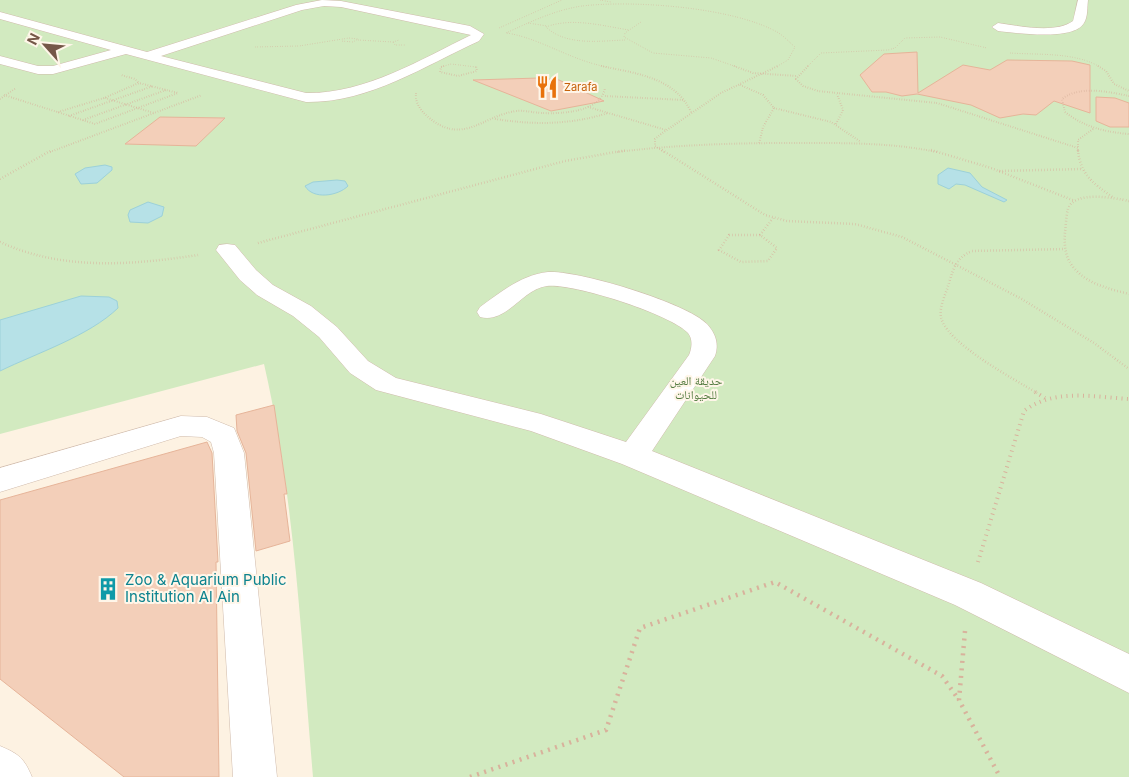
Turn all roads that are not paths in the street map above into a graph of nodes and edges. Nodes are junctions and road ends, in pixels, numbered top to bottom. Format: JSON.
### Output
{"nodes":[{"id":1,"x":1080,"y":1,"type":"edge"},
{"id":2,"x":329,"y":2,"type":"edge"},
{"id":3,"x":0,"y":15,"type":"edge"},
{"id":4,"x":998,"y":28,"type":"dead end"},
{"id":5,"x":126,"y":50,"type":"junction"},
{"id":6,"x":147,"y":56,"type":"junction"},
{"id":7,"x":0,"y":60,"type":"edge"},
{"id":8,"x":227,"y":250,"type":"road end"},
{"id":9,"x":489,"y":312,"type":"dead end"},
{"id":10,"x":633,"y":456,"type":"junction"},
{"id":11,"x":0,"y":480,"type":"edge"},
{"id":12,"x":1129,"y":674,"type":"edge"},
{"id":13,"x":0,"y":768,"type":"edge"},
{"id":14,"x":10,"y":777,"type":"edge"},
{"id":15,"x":255,"y":777,"type":"edge"}],
"edges":[{"from":1,"to":4,"type":"lane"},
{"from":2,"to":6,"type":"lane"},
{"from":2,"to":6,"type":"lane"},
{"from":3,"to":5,"type":"lane"},
{"from":5,"to":6,"type":"lane"},
{"from":5,"to":7,"type":"lane"},
{"from":8,"to":10,"type":"lane"},
{"from":9,"to":10,"type":"lane"},
{"from":10,"to":12,"type":"lane"},
{"from":11,"to":15,"type":"lane"},
{"from":13,"to":14,"type":"lane"}]}
